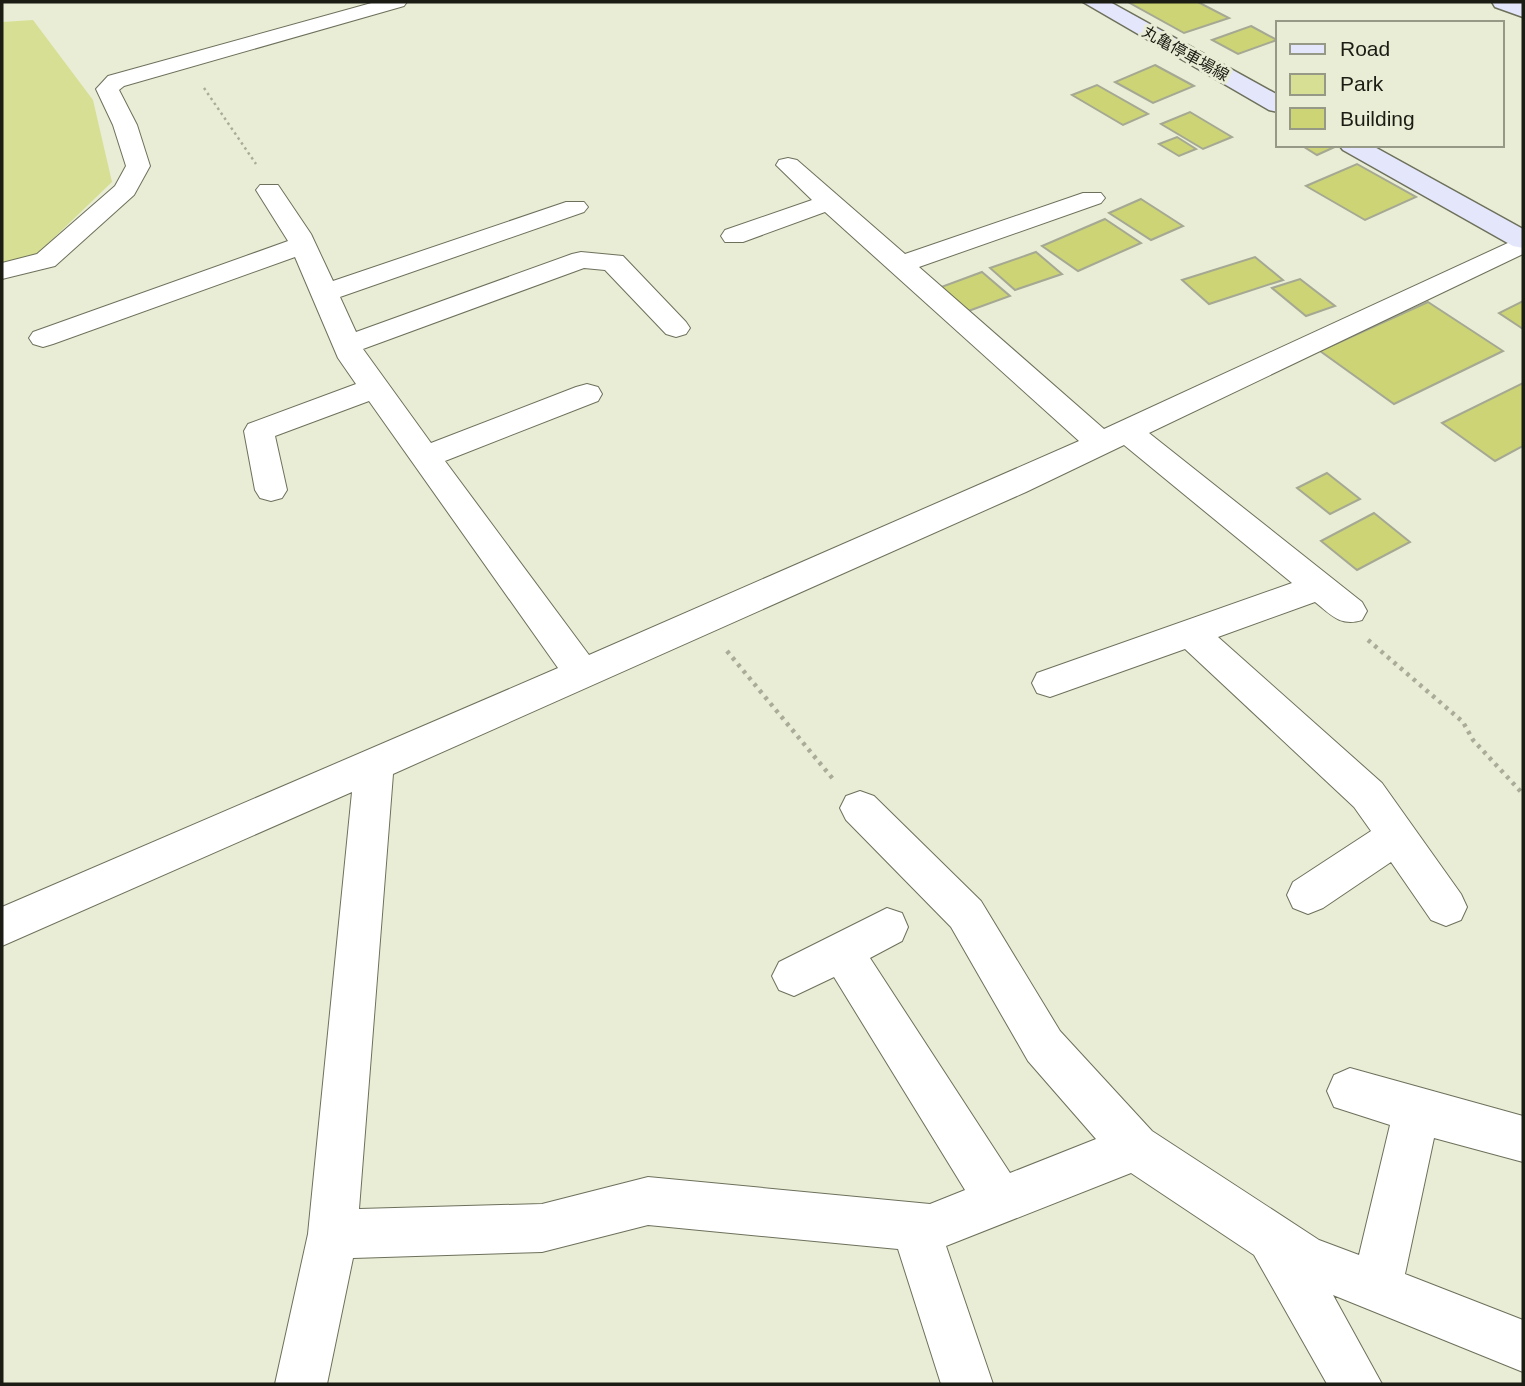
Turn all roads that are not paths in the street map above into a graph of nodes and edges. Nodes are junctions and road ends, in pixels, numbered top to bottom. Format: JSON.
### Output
{"nodes":[{"id":1,"x":397,"y":2,"type":"edge"},
{"id":2,"x":1094,"y":2,"type":"edge"},
{"id":3,"x":1503,"y":2,"type":"edge"},
{"id":4,"x":332,"y":10,"type":"edge"},
{"id":5,"x":1523,"y":10,"type":"edge"},
{"id":6,"x":1276,"y":104,"type":"edge"},
{"id":7,"x":1356,"y":147,"type":"edge"},
{"id":8,"x":788,"y":165,"type":"dead end"},
{"id":9,"x":269,"y":190,"type":"road end"},
{"id":10,"x":1092,"y":198,"type":"dead end"},
{"id":11,"x":829,"y":202,"type":"junction"},
{"id":12,"x":575,"y":207,"type":"dead end"},
{"id":13,"x":733,"y":236,"type":"dead end"},
{"id":14,"x":1523,"y":242,"type":"edge"},
{"id":15,"x":303,"y":245,"type":"junction"},
{"id":16,"x":900,"y":265,"type":"junction"},
{"id":17,"x":2,"y":271,"type":"edge"},
{"id":18,"x":325,"y":293,"type":"junction"},
{"id":19,"x":676,"y":328,"type":"dead end"},
{"id":20,"x":43,"y":338,"type":"dead end"},
{"id":21,"x":347,"y":345,"type":"junction"},
{"id":22,"x":374,"y":388,"type":"junction"},
{"id":23,"x":587,"y":394,"type":"dead end"},
{"id":24,"x":1113,"y":437,"type":"junction"},
{"id":25,"x":424,"y":457,"type":"junction"},
{"id":26,"x":271,"y":490,"type":"dead end"},
{"id":27,"x":1320,"y":587,"type":"junction"},
{"id":28,"x":1350,"y":611,"type":"road end"},
{"id":29,"x":1190,"y":634,"type":"junction"},
{"id":30,"x":583,"y":674,"type":"junction"},
{"id":31,"x":1051,"y":683,"type":"dead end"},
{"id":32,"x":374,"y":766,"type":"junction"},
{"id":33,"x":860,"y":808,"type":"road end"},
{"id":34,"x":1397,"y":836,"type":"junction"},
{"id":35,"x":1308,"y":895,"type":"dead end"},
{"id":36,"x":1446,"y":907,"type":"dead end"},
{"id":37,"x":2,"y":927,"type":"edge"},
{"id":38,"x":887,"y":927,"type":"dead end"},
{"id":39,"x":842,"y":951,"type":"junction"},
{"id":40,"x":794,"y":976,"type":"dead end"},
{"id":41,"x":1350,"y":1091,"type":"dead end"},
{"id":42,"x":1417,"y":1110,"type":"junction"},
{"id":43,"x":1523,"y":1139,"type":"edge"},
{"id":44,"x":1135,"y":1148,"type":"junction"},
{"id":45,"x":1000,"y":1201,"type":"junction"},
{"id":46,"x":915,"y":1226,"type":"junction"},
{"id":47,"x":332,"y":1234,"type":"junction"},
{"id":48,"x":1270,"y":1237,"type":"junction"},
{"id":49,"x":1377,"y":1287,"type":"junction"},
{"id":50,"x":1523,"y":1346,"type":"edge"},
{"id":51,"x":301,"y":1384,"type":"edge"},
{"id":52,"x":967,"y":1384,"type":"edge"},
{"id":53,"x":1356,"y":1384,"type":"edge"}],
"edges":[{"from":1,"to":4,"type":"street"},
{"from":2,"to":6,"type":"main road","name":"丸亀停車場線"},
{"from":3,"to":5,"type":"main road"},
{"from":4,"to":17,"type":"street"},
{"from":7,"to":14,"type":"main road"},
{"from":8,"to":11,"type":"street"},
{"from":9,"to":15,"type":"street"},
{"from":10,"to":16,"type":"street"},
{"from":11,"to":13,"type":"street"},
{"from":11,"to":16,"type":"street"},
{"from":12,"to":18,"type":"street"},
{"from":14,"to":24,"type":"street"},
{"from":15,"to":18,"type":"street"},
{"from":15,"to":20,"type":"street"},
{"from":16,"to":24,"type":"street"},
{"from":18,"to":21,"type":"street"},
{"from":19,"to":21,"type":"street"},
{"from":21,"to":22,"type":"street"},
{"from":22,"to":25,"type":"street"},
{"from":22,"to":26,"type":"street"},
{"from":23,"to":25,"type":"street"},
{"from":24,"to":27,"type":"street"},
{"from":24,"to":30,"type":"street"},
{"from":25,"to":30,"type":"street"},
{"from":27,"to":28,"type":"street"},
{"from":27,"to":29,"type":"street"},
{"from":29,"to":31,"type":"street"},
{"from":29,"to":34,"type":"street"},
{"from":30,"to":32,"type":"street"},
{"from":32,"to":37,"type":"street"},
{"from":32,"to":47,"type":"street"},
{"from":33,"to":44,"type":"street"},
{"from":34,"to":35,"type":"street"},
{"from":34,"to":36,"type":"street"},
{"from":38,"to":39,"type":"street"},
{"from":39,"to":40,"type":"street"},
{"from":39,"to":45,"type":"street"},
{"from":41,"to":42,"type":"street"},
{"from":42,"to":43,"type":"street"},
{"from":42,"to":49,"type":"street"},
{"from":44,"to":45,"type":"street"},
{"from":44,"to":48,"type":"street"},
{"from":45,"to":46,"type":"street"},
{"from":46,"to":47,"type":"street"},
{"from":46,"to":52,"type":"street"},
{"from":47,"to":51,"type":"street"},
{"from":48,"to":49,"type":"street"},
{"from":48,"to":53,"type":"street"},
{"from":49,"to":50,"type":"street"}]}
